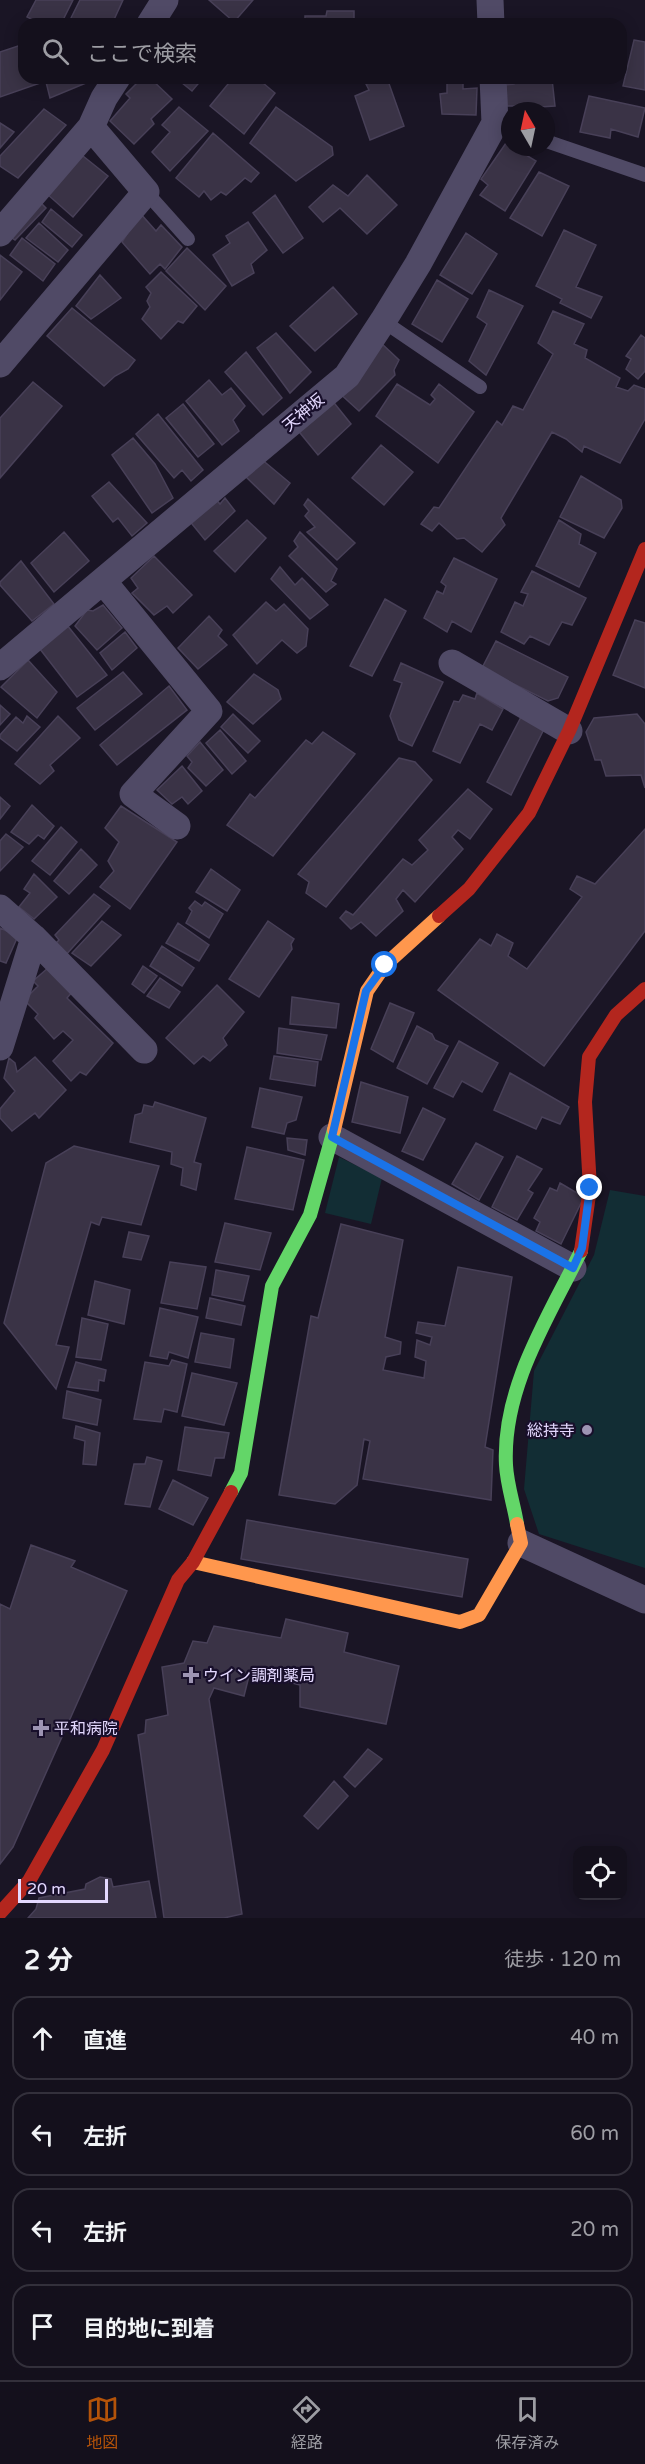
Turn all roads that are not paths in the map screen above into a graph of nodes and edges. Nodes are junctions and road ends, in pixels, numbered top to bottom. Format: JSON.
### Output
{"nodes":[{"id":1,"x":165,"y":0,"type":"edge"},
{"id":2,"x":490,"y":0,"type":"edge"},
{"id":3,"x":154,"y":18,"type":"edge"},
{"id":4,"x":491,"y":18,"type":"edge"},
{"id":5,"x":113,"y":84,"type":"edge"},
{"id":6,"x":494,"y":84,"type":"edge"},
{"id":7,"x":501,"y":121,"type":"edge"},
{"id":8,"x":91,"y":127,"type":"junction"},
{"id":9,"x":501,"y":128,"type":"edge"},
{"id":10,"x":555,"y":144,"type":"edge"},
{"id":11,"x":645,"y":175,"type":"edge"},
{"id":12,"x":146,"y":192,"type":"junction"},
{"id":13,"x":0,"y":233,"type":"edge"},
{"id":14,"x":188,"y":239,"type":"dead end"},
{"id":15,"x":384,"y":321,"type":"junction"},
{"id":16,"x":0,"y":364,"type":"edge"},
{"id":17,"x":480,"y":387,"type":"dead end"},
{"id":18,"x":645,"y":549,"type":"edge"},
{"id":19,"x":103,"y":581,"type":"junction"},
{"id":20,"x":452,"y":663,"type":"dead end"},
{"id":21,"x":0,"y":667,"type":"edge"},
{"id":22,"x":569,"y":731,"type":"junction"},
{"id":23,"x":177,"y":826,"type":"dead end"},
{"id":24,"x":0,"y":908,"type":"edge"},
{"id":25,"x":34,"y":938,"type":"junction"},
{"id":26,"x":645,"y":989,"type":"edge"},
{"id":27,"x":0,"y":1047,"type":"edge"},
{"id":28,"x":144,"y":1050,"type":"dead end"},
{"id":29,"x":332,"y":1137,"type":"junction"},
{"id":30,"x":573,"y":1268,"type":"junction"},
{"id":31,"x":521,"y":1543,"type":"junction"},
{"id":32,"x":193,"y":1562,"type":"junction"},
{"id":33,"x":645,"y":1600,"type":"edge"},
{"id":34,"x":0,"y":1913,"type":"edge"}],
"edges":[{"from":1,"to":3,"type":"street"},
{"from":2,"to":4,"type":"street"},
{"from":5,"to":8,"type":"street"},
{"from":6,"to":7,"type":"street","name":"天神坂"},
{"from":8,"to":12,"type":"street"},
{"from":8,"to":13,"type":"street"},
{"from":9,"to":15,"type":"street","name":"天神坂"},
{"from":10,"to":11,"type":"lane"},
{"from":12,"to":14,"type":"lane"},
{"from":12,"to":16,"type":"street"},
{"from":15,"to":17,"type":"lane"},
{"from":15,"to":19,"type":"street","name":"天神坂"},
{"from":18,"to":22,"type":"street"},
{"from":19,"to":21,"type":"street","name":"天神坂"},
{"from":19,"to":23,"type":"street"},
{"from":20,"to":22,"type":"street"},
{"from":22,"to":29,"type":"street"},
{"from":24,"to":25,"type":"street"},
{"from":25,"to":27,"type":"street"},
{"from":25,"to":28,"type":"street"},
{"from":26,"to":30,"type":"street"},
{"from":29,"to":30,"type":"street"},
{"from":29,"to":32,"type":"street"},
{"from":30,"to":31,"type":"street"},
{"from":31,"to":32,"type":"street"},
{"from":31,"to":33,"type":"street"},
{"from":32,"to":34,"type":"street"}]}
